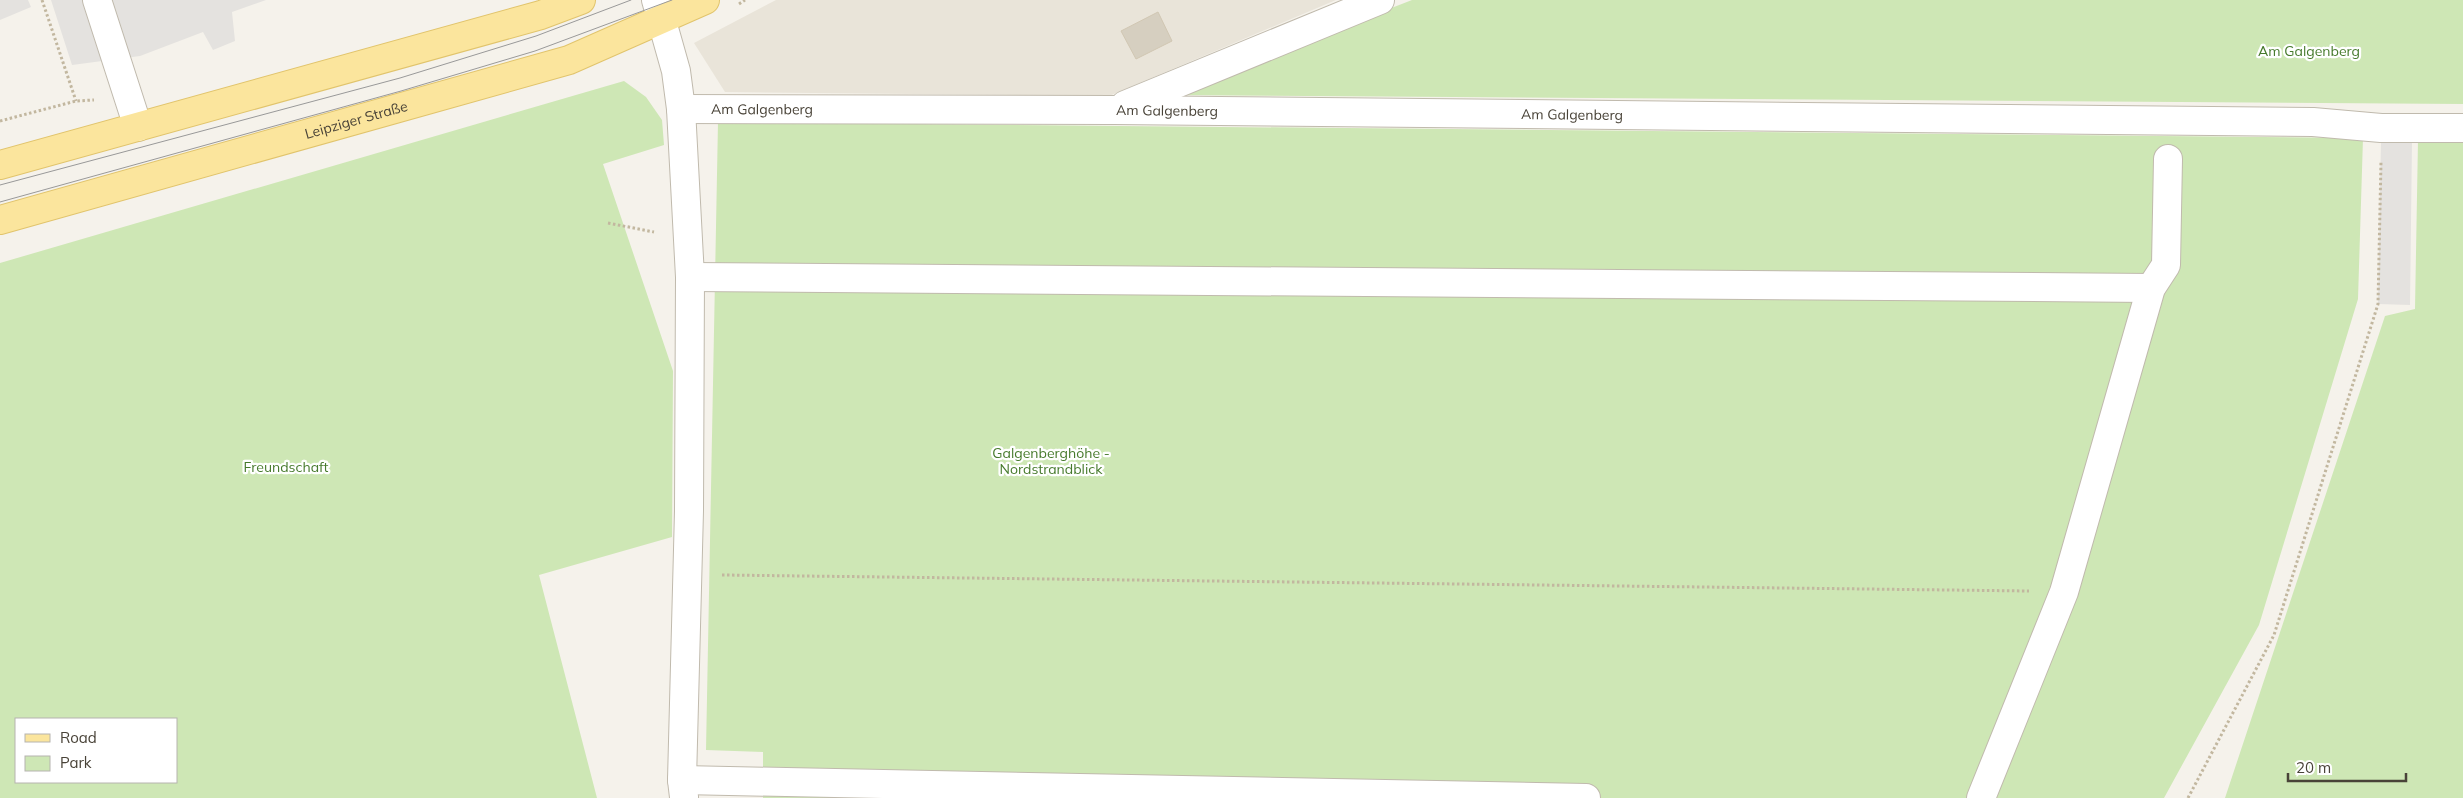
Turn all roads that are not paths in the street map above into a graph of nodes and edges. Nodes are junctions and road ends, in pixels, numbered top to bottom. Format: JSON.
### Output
{"nodes":[{"id":1,"x":97,"y":0,"type":"edge"},
{"id":2,"x":581,"y":0,"type":"edge"},
{"id":3,"x":705,"y":0,"type":"edge"},
{"id":4,"x":1380,"y":0,"type":"edge"},
{"id":5,"x":659,"y":10,"type":"edge"},
{"id":6,"x":681,"y":109,"type":"junction"},
{"id":7,"x":1114,"y":110,"type":"junction"},
{"id":8,"x":138,"y":127,"type":"junction"},
{"id":9,"x":2463,"y":128,"type":"edge"},
{"id":10,"x":2168,"y":159,"type":"dead end"},
{"id":11,"x":0,"y":165,"type":"edge"},
{"id":12,"x":0,"y":220,"type":"edge"},
{"id":13,"x":690,"y":276,"type":"junction"},
{"id":14,"x":2152,"y":288,"type":"junction"},
{"id":15,"x":683,"y":789,"type":"edge"},
{"id":16,"x":1586,"y":798,"type":"edge"},
{"id":17,"x":1981,"y":798,"type":"edge"}],
"edges":[{"from":1,"to":8,"type":"street"},
{"from":2,"to":8,"type":"main road"},
{"from":3,"to":5,"type":"main road","name":"Leipziger Straße"},
{"from":4,"to":7,"type":"street"},
{"from":5,"to":6,"type":"street"},
{"from":5,"to":12,"type":"main road","name":"Leipziger Straße"},
{"from":6,"to":7,"type":"street","name":"Am Galgenberg"},
{"from":6,"to":13,"type":"street"},
{"from":7,"to":9,"type":"street","name":"Am Galgenberg"},
{"from":8,"to":11,"type":"main road"},
{"from":10,"to":14,"type":"street"},
{"from":13,"to":14,"type":"street"},
{"from":13,"to":15,"type":"street"},
{"from":14,"to":17,"type":"street"},
{"from":15,"to":16,"type":"street"}]}
